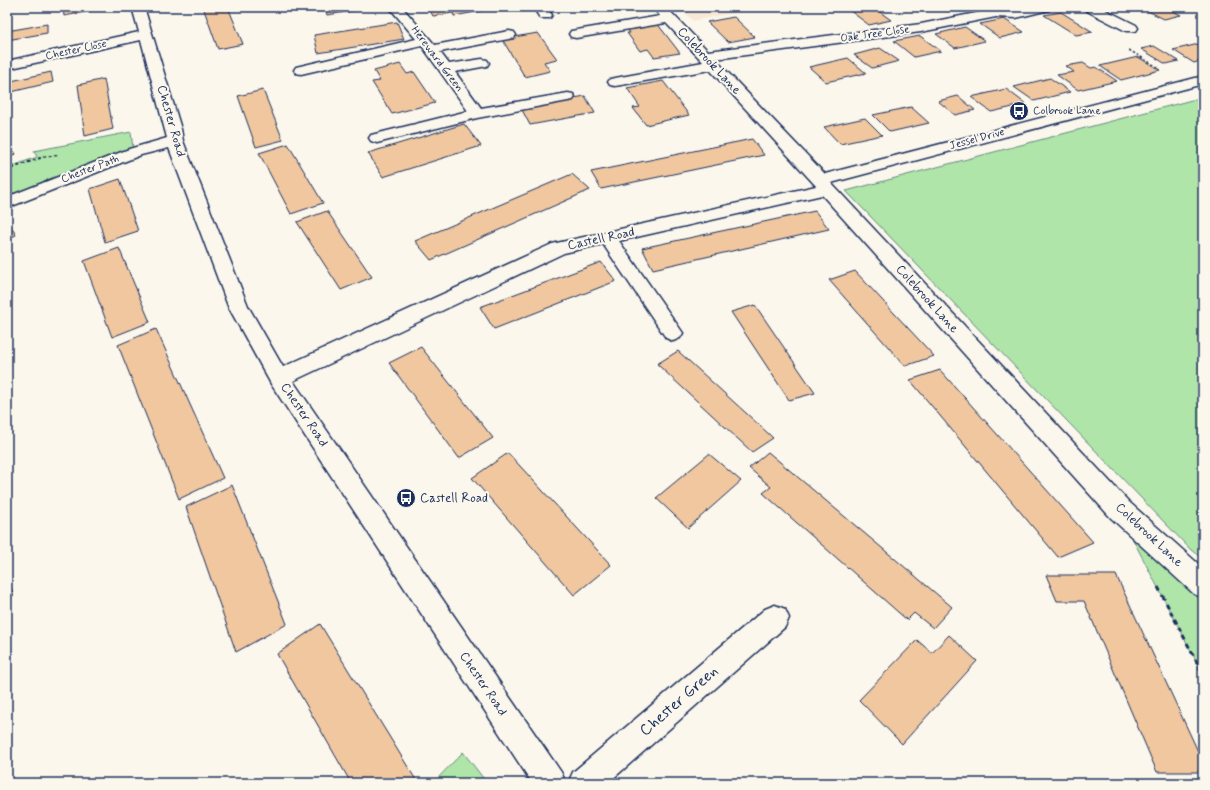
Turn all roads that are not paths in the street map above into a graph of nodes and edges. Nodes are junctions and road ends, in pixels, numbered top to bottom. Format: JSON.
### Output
{"nodes":[{"id":1,"x":138,"y":7,"type":"edge"},
{"id":2,"x":395,"y":7,"type":"edge"},
{"id":3,"x":659,"y":7,"type":"edge"},
{"id":4,"x":1044,"y":7,"type":"edge"},
{"id":5,"x":1090,"y":7,"type":"edge"},
{"id":6,"x":670,"y":18,"type":"junction"},
{"id":7,"x":1131,"y":28,"type":"dead end"},
{"id":8,"x":576,"y":34,"type":"dead end"},
{"id":9,"x":145,"y":35,"type":"junction"},
{"id":10,"x":509,"y":35,"type":"dead end"},
{"id":11,"x":428,"y":46,"type":"junction"},
{"id":12,"x":709,"y":61,"type":"junction"},
{"id":13,"x":482,"y":63,"type":"dead end"},
{"id":14,"x":7,"y":65,"type":"edge"},
{"id":15,"x":445,"y":69,"type":"junction"},
{"id":16,"x":301,"y":70,"type":"dead end"},
{"id":17,"x":1203,"y":80,"type":"edge"},
{"id":18,"x":614,"y":82,"type":"dead end"},
{"id":19,"x":568,"y":97,"type":"dead end"},
{"id":20,"x":477,"y":113,"type":"junction"},
{"id":21,"x":377,"y":138,"type":"dead end"},
{"id":22,"x":175,"y":142,"type":"junction"},
{"id":23,"x":823,"y":184,"type":"junction"},
{"id":24,"x":7,"y":203,"type":"edge"},
{"id":25,"x":607,"y":237,"type":"junction"},
{"id":26,"x":673,"y":333,"type":"dead end"},
{"id":27,"x":279,"y":378,"type":"junction"},
{"id":28,"x":1203,"y":585,"type":"edge"},
{"id":29,"x":775,"y":618,"type":"dead end"},
{"id":30,"x":550,"y":783,"type":"edge"},
{"id":31,"x":584,"y":783,"type":"edge"}],
"edges":[{"from":1,"to":9,"type":"street","name":"Chester Road"},
{"from":2,"to":11,"type":"street","name":"Hereward Green"},
{"from":3,"to":6,"type":"street","name":"Colebrook Lane"},
{"from":4,"to":12,"type":"street","name":"Oak Tree Close"},
{"from":5,"to":7,"type":"street"},
{"from":6,"to":8,"type":"street"},
{"from":6,"to":12,"type":"street","name":"Colebrook Lane"},
{"from":9,"to":14,"type":"street","name":"Chester Close"},
{"from":9,"to":22,"type":"street","name":"Chester Road"},
{"from":10,"to":11,"type":"street"},
{"from":11,"to":15,"type":"street","name":"Hereward Green"},
{"from":11,"to":16,"type":"street"},
{"from":12,"to":18,"type":"street","name":"Oak Tree Close"},
{"from":12,"to":23,"type":"street","name":"Colebrook Lane"},
{"from":13,"to":15,"type":"street"},
{"from":15,"to":20,"type":"street","name":"Hereward Green"},
{"from":17,"to":23,"type":"street","name":"Jessel Drive"},
{"from":19,"to":20,"type":"street"},
{"from":20,"to":21,"type":"street"},
{"from":22,"to":24,"type":"street","name":"Chester Path"},
{"from":22,"to":27,"type":"street","name":"Chester Road"},
{"from":23,"to":25,"type":"street","name":"Castell Road"},
{"from":23,"to":28,"type":"street","name":"Colebrook Lane"},
{"from":25,"to":26,"type":"street"},
{"from":25,"to":27,"type":"street","name":"Castell Road"},
{"from":27,"to":30,"type":"street","name":"Chester Road"},
{"from":29,"to":31,"type":"street","name":"Chester Green"}]}
